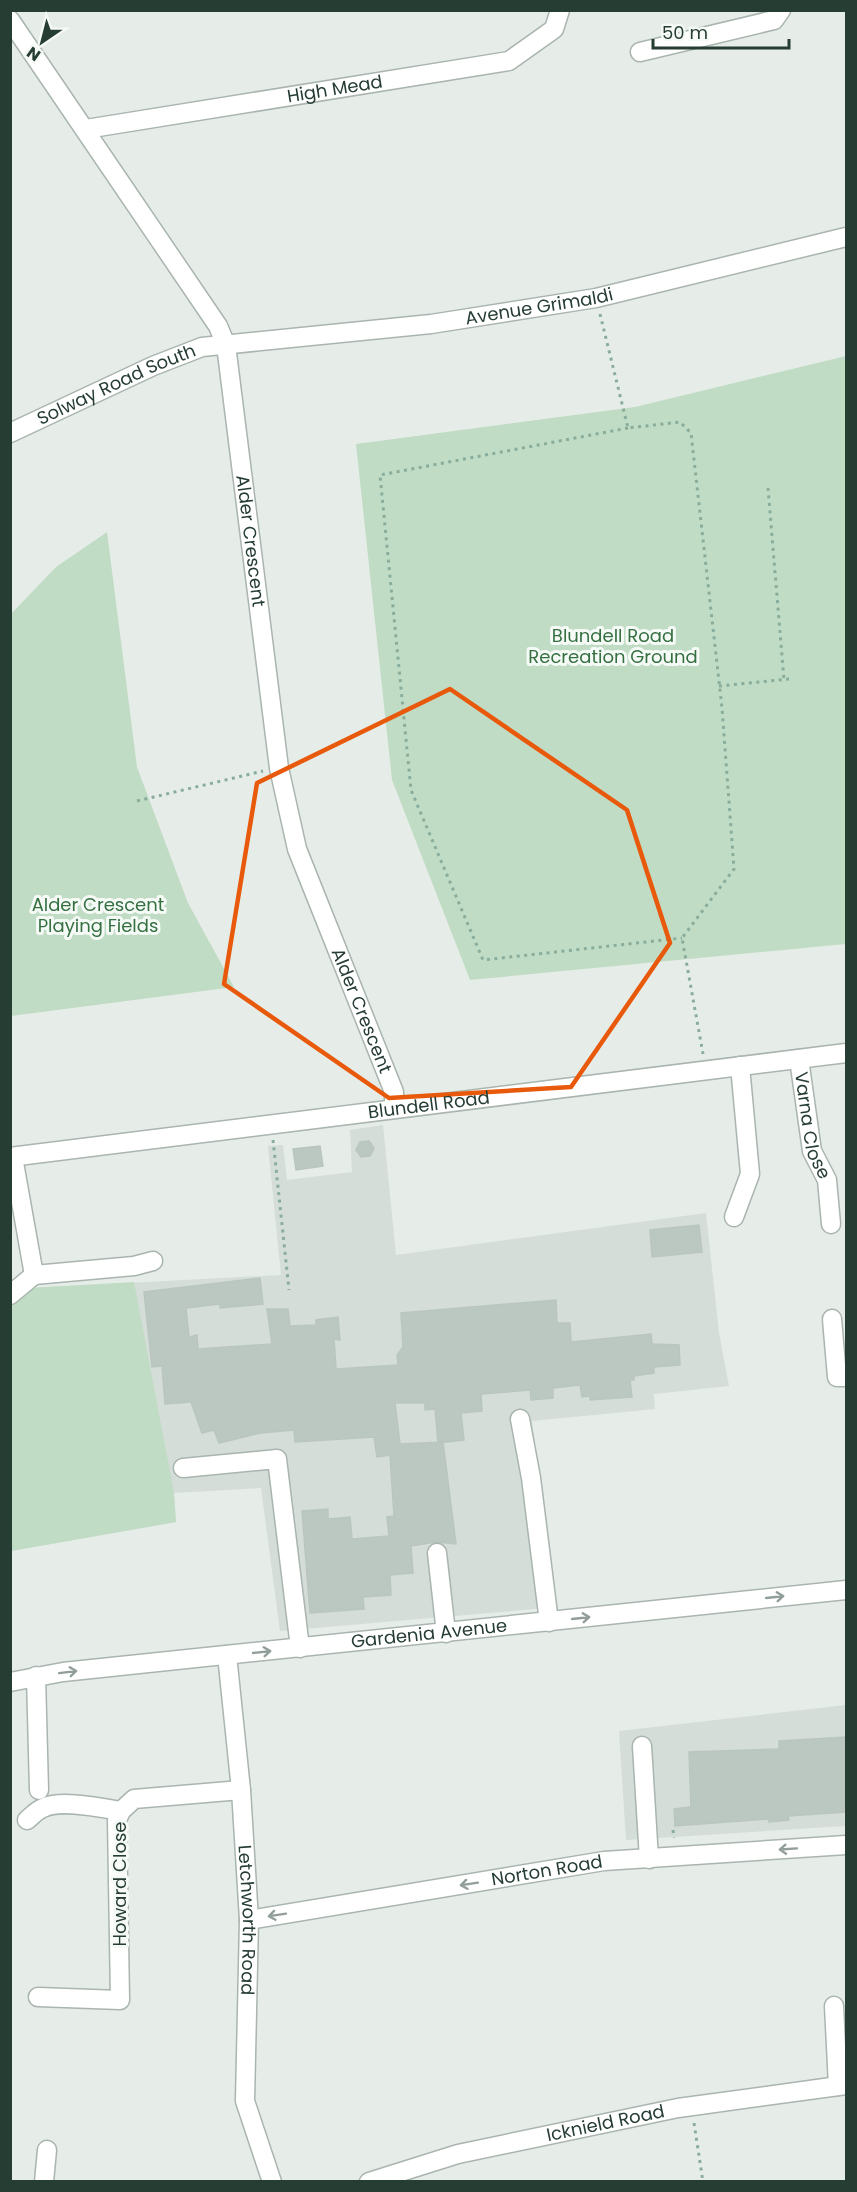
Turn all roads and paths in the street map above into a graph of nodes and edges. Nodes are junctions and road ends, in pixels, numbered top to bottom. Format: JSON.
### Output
{"nodes":[{"id":1,"x":560,"y":10,"type":"edge"},
{"id":2,"x":781,"y":10,"type":"edge"},
{"id":3,"x":10,"y":20,"type":"edge"},
{"id":4,"x":640,"y":52,"type":"dead end"},
{"id":5,"x":86,"y":129,"type":"junction"},
{"id":6,"x":846,"y":237,"type":"edge"},
{"id":7,"x":596,"y":298,"type":"junction"},
{"id":8,"x":226,"y":345,"type":"junction"},
{"id":9,"x":628,"y":428,"type":"junction"},
{"id":10,"x":10,"y":433,"type":"edge"},
{"id":11,"x":768,"y":488,"type":"dead end"},
{"id":12,"x":789,"y":679,"type":"dead end"},
{"id":13,"x":784,"y":680,"type":"junction"},
{"id":14,"x":719,"y":686,"type":"junction"},
{"id":15,"x":279,"y":768,"type":"junction"},
{"id":16,"x":137,"y":801,"type":"dead end"},
{"id":17,"x":682,"y":938,"type":"junction"},
{"id":18,"x":846,"y":1053,"type":"edge"},
{"id":19,"x":711,"y":1057,"type":"dead end"},
{"id":20,"x":799,"y":1059,"type":"junction"},
{"id":21,"x":740,"y":1066,"type":"junction"},
{"id":22,"x":394,"y":1107,"type":"junction"},
{"id":23,"x":271,"y":1124,"type":"junction"},
{"id":24,"x":12,"y":1157,"type":"edge"},
{"id":25,"x":734,"y":1217,"type":"dead end"},
{"id":26,"x":831,"y":1224,"type":"dead end"},
{"id":27,"x":153,"y":1262,"type":"dead end"},
{"id":28,"x":34,"y":1275,"type":"junction"},
{"id":29,"x":289,"y":1290,"type":"dead end"},
{"id":30,"x":10,"y":1295,"type":"edge"},
{"id":31,"x":832,"y":1319,"type":"dead end"},
{"id":32,"x":846,"y":1377,"type":"edge"},
{"id":33,"x":520,"y":1419,"type":"dead end"},
{"id":34,"x":183,"y":1468,"type":"dead end"},
{"id":35,"x":437,"y":1553,"type":"dead end"},
{"id":36,"x":846,"y":1590,"type":"edge"},
{"id":37,"x":549,"y":1622,"type":"junction"},
{"id":38,"x":446,"y":1633,"type":"junction"},
{"id":39,"x":300,"y":1648,"type":"junction"},
{"id":40,"x":226,"y":1655,"type":"junction"},
{"id":41,"x":36,"y":1676,"type":"junction"},
{"id":42,"x":10,"y":1682,"type":"edge"},
{"id":43,"x":642,"y":1746,"type":"dead end"},
{"id":44,"x":39,"y":1790,"type":"dead end"},
{"id":45,"x":241,"y":1790,"type":"junction"},
{"id":46,"x":121,"y":1811,"type":"junction"},
{"id":47,"x":27,"y":1820,"type":"dead end"},
{"id":48,"x":846,"y":1845,"type":"edge"},
{"id":49,"x":650,"y":1859,"type":"junction"},
{"id":50,"x":249,"y":1920,"type":"junction"},
{"id":51,"x":38,"y":1997,"type":"dead end"},
{"id":52,"x":834,"y":2006,"type":"dead end"},
{"id":53,"x":842,"y":2086,"type":"edge"},
{"id":54,"x":692,"y":2106,"type":"junction"},
{"id":55,"x":47,"y":2150,"type":"dead end"},
{"id":56,"x":44,"y":2181,"type":"edge"},
{"id":57,"x":272,"y":2181,"type":"edge"},
{"id":58,"x":372,"y":2181,"type":"edge"},
{"id":59,"x":703,"y":2181,"type":"edge"}],
"edges":[{"from":1,"to":5,"type":"street","name":"High Mead"},
{"from":2,"to":4,"type":"street"},
{"from":3,"to":5,"type":"street","name":"Alder Crescent"},
{"from":5,"to":8,"type":"street","name":"Alder Crescent"},
{"from":6,"to":7,"type":"street","name":"Avenue Grimaldi"},
{"from":7,"to":8,"type":"street","name":"Avenue Grimaldi"},
{"from":7,"to":9,"type":"path"},
{"from":8,"to":10,"type":"street","name":"Solway Road South"},
{"from":8,"to":15,"type":"street","name":"Alder Crescent"},
{"from":9,"to":14,"type":"path"},
{"from":9,"to":17,"type":"path"},
{"from":11,"to":13,"type":"path"},
{"from":12,"to":13,"type":"path"},
{"from":13,"to":14,"type":"path"},
{"from":14,"to":17,"type":"path"},
{"from":15,"to":16,"type":"path"},
{"from":15,"to":22,"type":"street","name":"Alder Crescent"},
{"from":17,"to":19,"type":"path"},
{"from":18,"to":20,"type":"street","name":"Blundell Road"},
{"from":20,"to":21,"type":"street","name":"Blundell Road"},
{"from":20,"to":26,"type":"street","name":"Varna Close"},
{"from":21,"to":22,"type":"street","name":"Blundell Road"},
{"from":21,"to":25,"type":"street"},
{"from":22,"to":23,"type":"street","name":"Blundell Road"},
{"from":23,"to":24,"type":"street","name":"Blundell Road"},
{"from":23,"to":29,"type":"path"},
{"from":24,"to":28,"type":"street"},
{"from":27,"to":28,"type":"street"},
{"from":28,"to":30,"type":"street"},
{"from":31,"to":32,"type":"street"},
{"from":33,"to":37,"type":"street"},
{"from":34,"to":39,"type":"street"},
{"from":35,"to":38,"type":"street"},
{"from":37,"to":36,"type":"street","name":"Gardenia Avenue","one_way":true},
{"from":37,"to":38,"type":"street","name":"Gardenia Avenue"},
{"from":38,"to":39,"type":"street","name":"Gardenia Avenue"},
{"from":40,"to":39,"type":"street","name":"Gardenia Avenue","one_way":true},
{"from":41,"to":40,"type":"street","name":"Gardenia Avenue","one_way":true},
{"from":40,"to":45,"type":"street","name":"Letchworth Road"},
{"from":41,"to":42,"type":"street","name":"Gardenia Avenue"},
{"from":41,"to":44,"type":"street"},
{"from":43,"to":49,"type":"street"},
{"from":45,"to":46,"type":"street","name":"Howard Close"},
{"from":45,"to":50,"type":"street","name":"Letchworth Road"},
{"from":46,"to":47,"type":"street"},
{"from":46,"to":51,"type":"street","name":"Howard Close"},
{"from":48,"to":49,"type":"street","name":"Norton Road","one_way":true},
{"from":49,"to":50,"type":"street","name":"Norton Road","one_way":true},
{"from":50,"to":57,"type":"street","name":"Letchworth Road"},
{"from":52,"to":53,"type":"street"},
{"from":53,"to":54,"type":"street","name":"Icknield Road"},
{"from":54,"to":58,"type":"street","name":"Icknield Road"},
{"from":54,"to":59,"type":"path"},
{"from":55,"to":56,"type":"street"}]}
